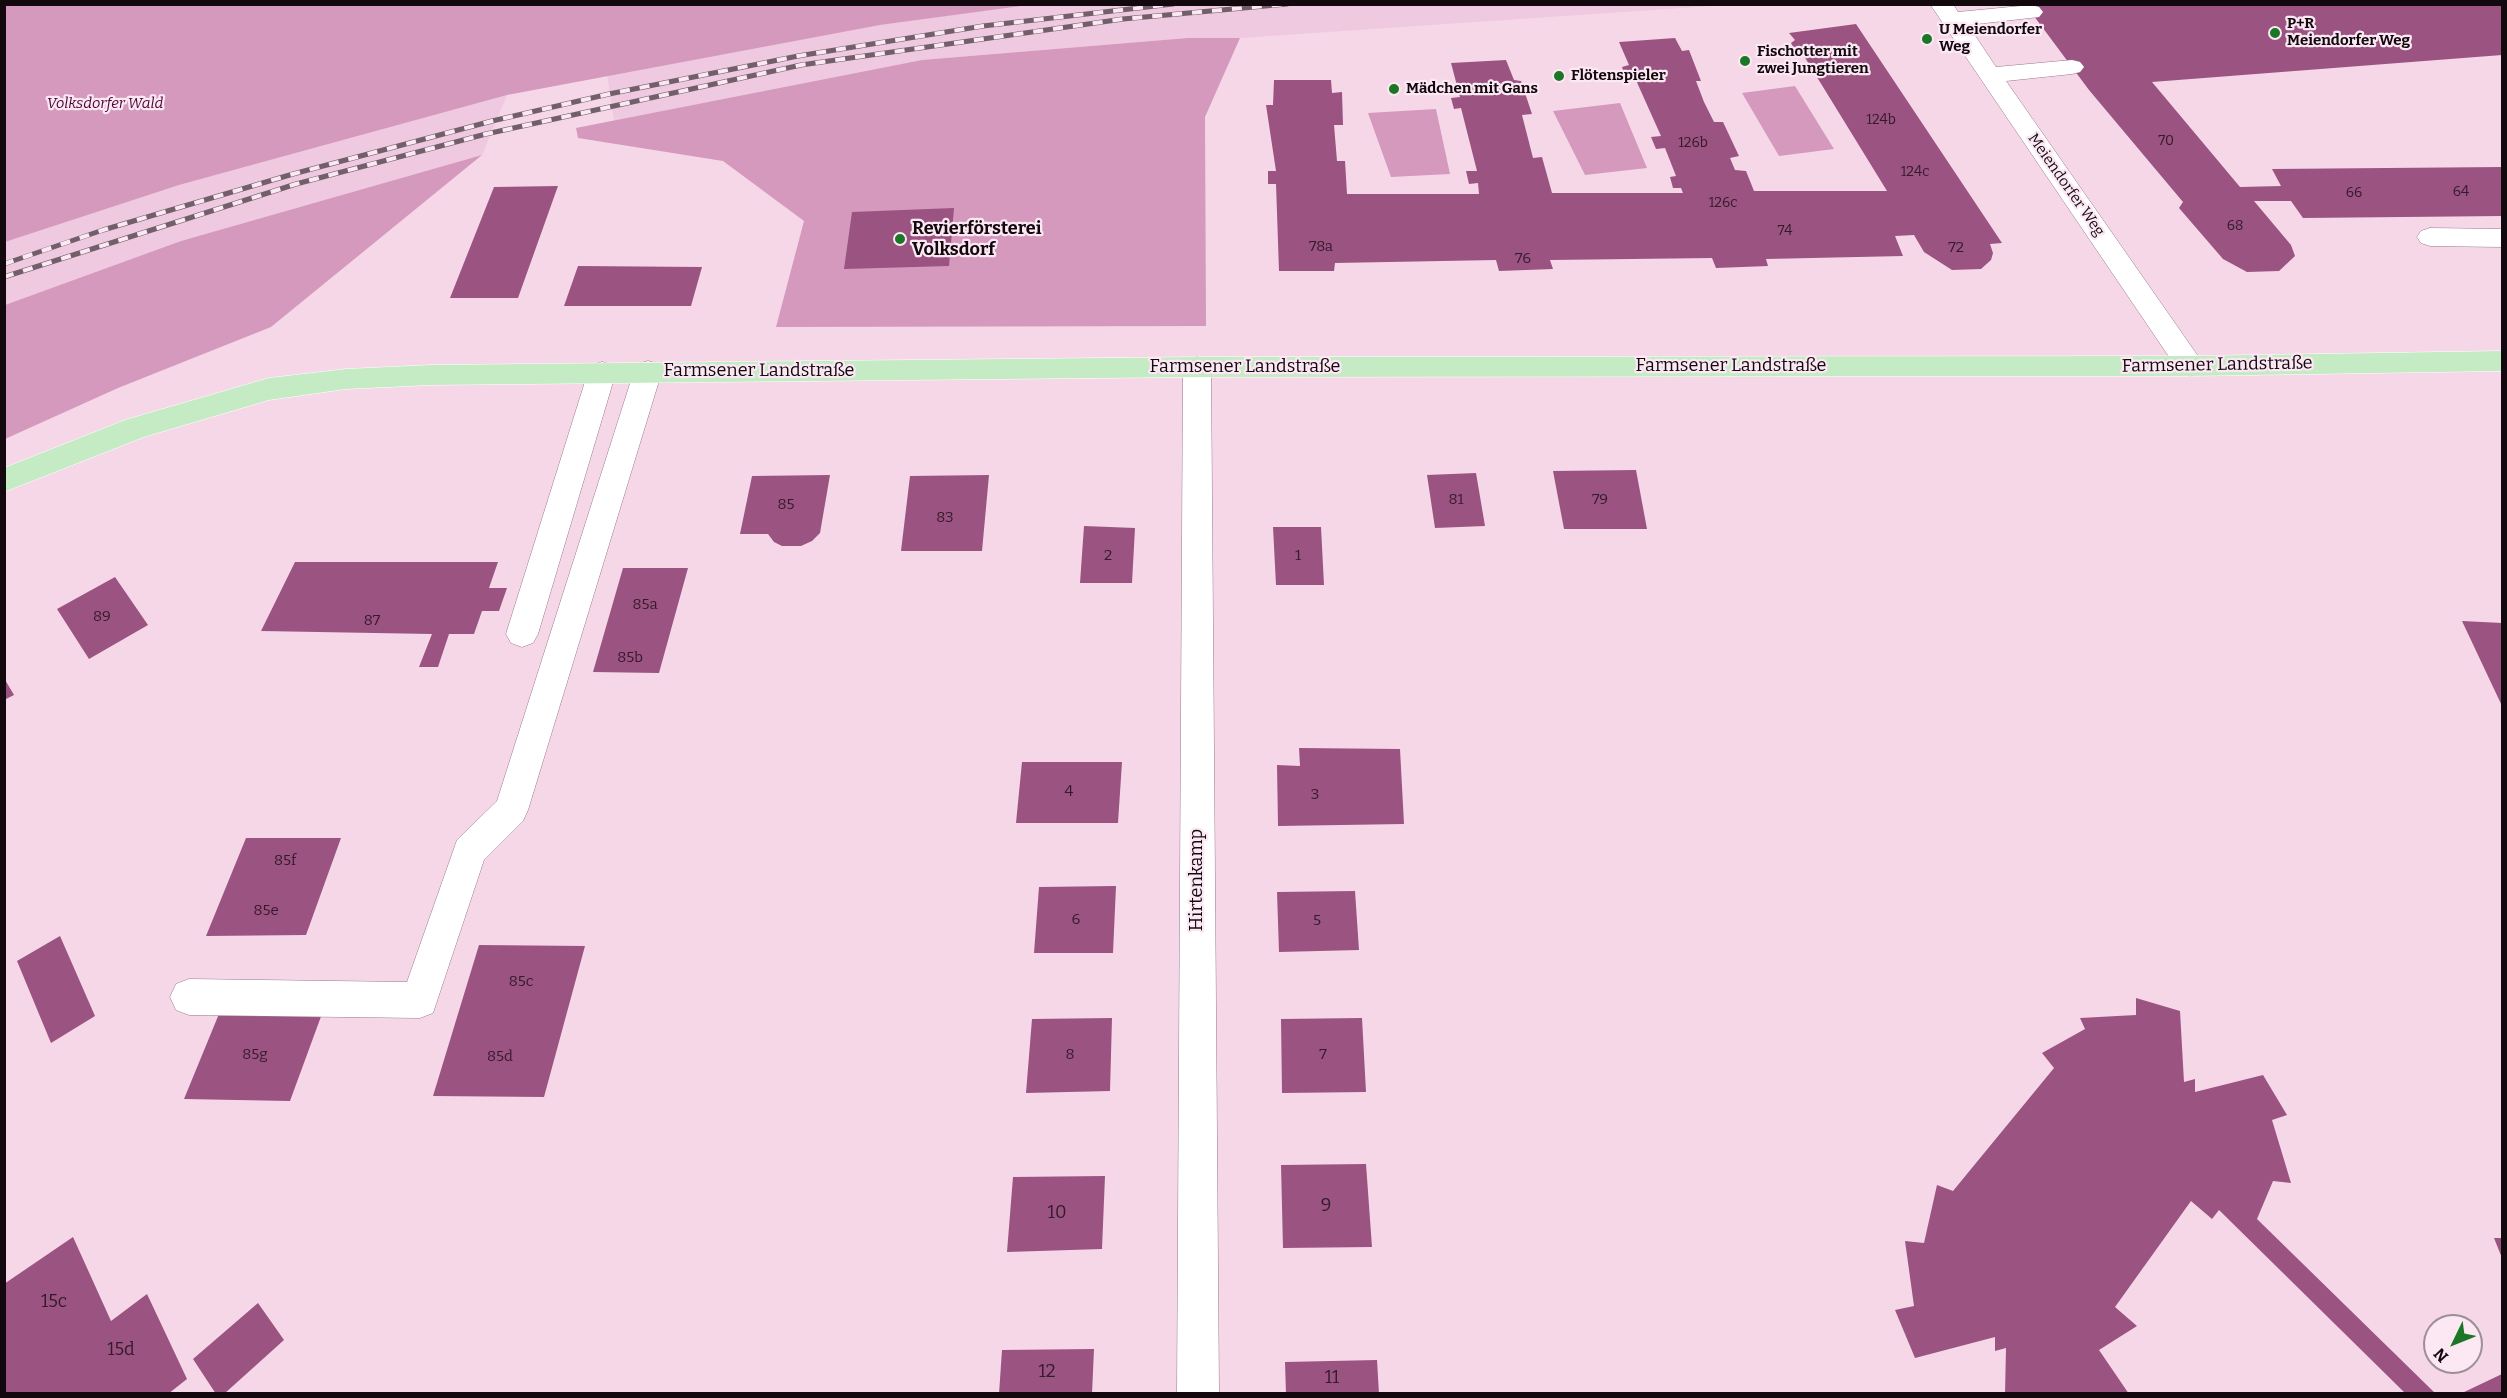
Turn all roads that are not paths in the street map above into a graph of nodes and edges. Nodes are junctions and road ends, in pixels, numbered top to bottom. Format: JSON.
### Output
{"nodes":[{"id":1,"x":1946,"y":12,"type":"edge"},
{"id":2,"x":2031,"y":12,"type":"dead end"},
{"id":3,"x":2072,"y":68,"type":"dead end"},
{"id":4,"x":1989,"y":75,"type":"junction"},
{"id":5,"x":2430,"y":237,"type":"dead end"},
{"id":6,"x":2502,"y":238,"type":"edge"},
{"id":7,"x":2502,"y":361,"type":"edge"},
{"id":8,"x":1197,"y":366,"type":"junction"},
{"id":9,"x":2190,"y":366,"type":"junction"},
{"id":10,"x":648,"y":371,"type":"junction"},
{"id":11,"x":602,"y":372,"type":"junction"},
{"id":12,"x":4,"y":481,"type":"edge"},
{"id":13,"x":522,"y":634,"type":"dead end"},
{"id":14,"x":189,"y":997,"type":"dead end"},
{"id":15,"x":1198,"y":1394,"type":"edge"}],
"edges":[{"from":1,"to":2,"type":"street"},
{"from":1,"to":4,"type":"street","name":"Meiendorfer Weg"},
{"from":3,"to":4,"type":"street"},
{"from":4,"to":9,"type":"street","name":"Meiendorfer Weg"},
{"from":5,"to":6,"type":"street"},
{"from":7,"to":9,"type":"main road","name":"Farmsener Landstraße"},
{"from":8,"to":9,"type":"main road","name":"Farmsener Landstraße"},
{"from":8,"to":10,"type":"main road","name":"Farmsener Landstraße"},
{"from":8,"to":15,"type":"street","name":"Hirtenkamp"},
{"from":10,"to":11,"type":"main road","name":"Farmsener Landstraße"},
{"from":10,"to":14,"type":"street"},
{"from":11,"to":12,"type":"main road","name":"Farmsener Landstraße"},
{"from":11,"to":13,"type":"street"}]}
